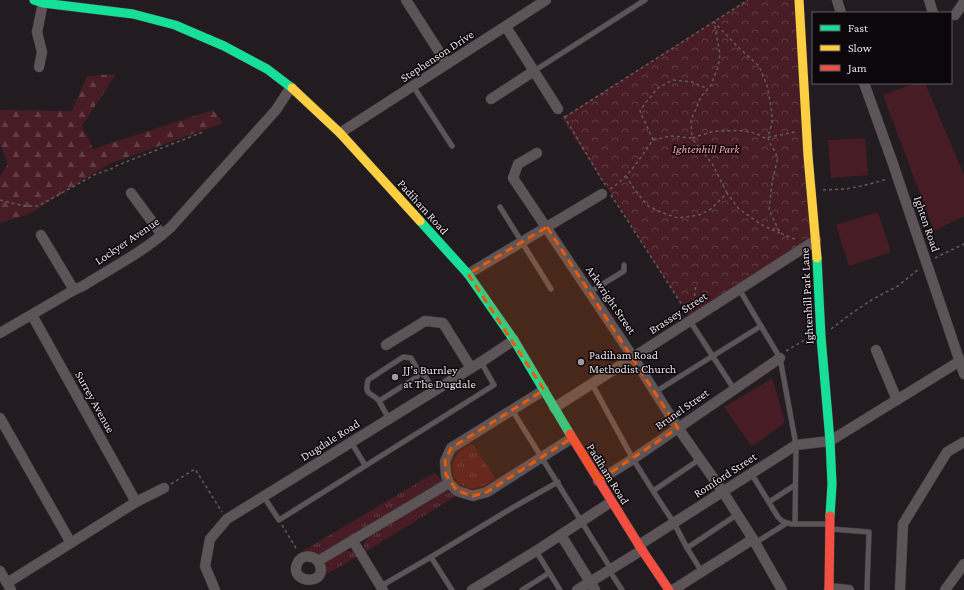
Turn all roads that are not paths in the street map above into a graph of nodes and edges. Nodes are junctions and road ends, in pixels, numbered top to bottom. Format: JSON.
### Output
{"nodes":[{"id":1,"x":406,"y":0,"type":"edge"},
{"id":2,"x":546,"y":0,"type":"edge"},
{"id":3,"x":645,"y":0,"type":"edge"},
{"id":4,"x":799,"y":0,"type":"edge"},
{"id":5,"x":837,"y":0,"type":"edge"},
{"id":6,"x":929,"y":0,"type":"edge"},
{"id":7,"x":39,"y":1,"type":"edge"},
{"id":8,"x":964,"y":2,"type":"edge"},
{"id":9,"x":841,"y":12,"type":"edge"},
{"id":10,"x":933,"y":12,"type":"edge"},
{"id":11,"x":957,"y":16,"type":"edge"},
{"id":12,"x":506,"y":27,"type":"junction"},
{"id":13,"x":448,"y":64,"type":"junction"},
{"id":14,"x":39,"y":67,"type":"dead end"},
{"id":15,"x":534,"y":72,"type":"junction"},
{"id":16,"x":864,"y":84,"type":"edge"},
{"id":17,"x":413,"y":86,"type":"junction"},
{"id":18,"x":291,"y":87,"type":"junction"},
{"id":19,"x":491,"y":99,"type":"dead end"},
{"id":20,"x":558,"y":109,"type":"dead end"},
{"id":21,"x":340,"y":133,"type":"junction"},
{"id":22,"x":452,"y":146,"type":"dead end"},
{"id":23,"x":537,"y":153,"type":"dead end"},
{"id":24,"x":605,"y":192,"type":"road end"},
{"id":25,"x":130,"y":193,"type":"dead end"},
{"id":26,"x":500,"y":207,"type":"dead end"},
{"id":27,"x":547,"y":227,"type":"junction"},
{"id":28,"x":42,"y":234,"type":"dead end"},
{"id":29,"x":162,"y":235,"type":"junction"},
{"id":30,"x":521,"y":242,"type":"junction"},
{"id":31,"x":812,"y":242,"type":"junction"},
{"id":32,"x":624,"y":264,"type":"dead end"},
{"id":33,"x":468,"y":274,"type":"junction"},
{"id":34,"x":551,"y":289,"type":"dead end"},
{"id":35,"x":739,"y":289,"type":"junction"},
{"id":36,"x":74,"y":290,"type":"junction"},
{"id":37,"x":590,"y":292,"type":"junction"},
{"id":38,"x":32,"y":315,"type":"junction"},
{"id":39,"x":691,"y":320,"type":"junction"},
{"id":40,"x":761,"y":326,"type":"junction"},
{"id":41,"x":0,"y":333,"type":"edge"},
{"id":42,"x":514,"y":340,"type":"junction"},
{"id":43,"x":386,"y":345,"type":"dead end"},
{"id":44,"x":876,"y":350,"type":"dead end"},
{"id":45,"x":633,"y":357,"type":"junction"},
{"id":46,"x":713,"y":357,"type":"junction"},
{"id":47,"x":780,"y":357,"type":"junction"},
{"id":48,"x":960,"y":361,"type":"junction"},
{"id":49,"x":481,"y":362,"type":"junction"},
{"id":50,"x":471,"y":368,"type":"junction"},
{"id":51,"x":419,"y":372,"type":"junction"},
{"id":52,"x":964,"y":374,"type":"edge"},
{"id":53,"x":592,"y":384,"type":"junction"},
{"id":54,"x":734,"y":389,"type":"junction"},
{"id":55,"x":435,"y":390,"type":"junction"},
{"id":56,"x":544,"y":390,"type":"junction"},
{"id":57,"x":655,"y":392,"type":"junction"},
{"id":58,"x":897,"y":400,"type":"junction"},
{"id":59,"x":379,"y":401,"type":"junction"},
{"id":60,"x":554,"y":408,"type":"junction"},
{"id":61,"x":512,"y":410,"type":"junction"},
{"id":62,"x":0,"y":418,"type":"edge"},
{"id":63,"x":389,"y":419,"type":"junction"},
{"id":64,"x":678,"y":428,"type":"junction"},
{"id":65,"x":572,"y":438,"type":"junction"},
{"id":66,"x":830,"y":441,"type":"junction"},
{"id":67,"x":351,"y":442,"type":"junction"},
{"id":68,"x":964,"y":442,"type":"edge"},
{"id":69,"x":796,"y":445,"type":"junction"},
{"id":70,"x":542,"y":457,"type":"junction"},
{"id":71,"x":633,"y":459,"type":"junction"},
{"id":72,"x":700,"y":459,"type":"junction"},
{"id":73,"x":365,"y":465,"type":"junction"},
{"id":74,"x":751,"y":473,"type":"junction"},
{"id":75,"x":598,"y":481,"type":"junction"},
{"id":76,"x":558,"y":482,"type":"junction"},
{"id":77,"x":449,"y":483,"type":"junction"},
{"id":78,"x":795,"y":485,"type":"junction"},
{"id":79,"x":164,"y":488,"type":"road end"},
{"id":80,"x":653,"y":492,"type":"junction"},
{"id":81,"x":723,"y":492,"type":"junction"},
{"id":82,"x":264,"y":497,"type":"junction"},
{"id":83,"x":136,"y":502,"type":"junction"},
{"id":84,"x":612,"y":502,"type":"junction"},
{"id":85,"x":769,"y":502,"type":"junction"},
{"id":86,"x":738,"y":514,"type":"junction"},
{"id":87,"x":582,"y":522,"type":"junction"},
{"id":88,"x":674,"y":523,"type":"junction"},
{"id":89,"x":787,"y":523,"type":"junction"},
{"id":90,"x":795,"y":524,"type":"junction"},
{"id":91,"x":830,"y":527,"type":"junction"},
{"id":92,"x":561,"y":535,"type":"junction"},
{"id":93,"x":353,"y":541,"type":"junction"},
{"id":94,"x":754,"y":541,"type":"junction"},
{"id":95,"x":72,"y":543,"type":"junction"},
{"id":96,"x":640,"y":547,"type":"junction"},
{"id":97,"x":686,"y":548,"type":"junction"},
{"id":98,"x":536,"y":551,"type":"junction"},
{"id":99,"x":431,"y":557,"type":"junction"},
{"id":100,"x":318,"y":560,"type":"junction"},
{"id":101,"x":964,"y":564,"type":"edge"},
{"id":102,"x":610,"y":569,"type":"junction"},
{"id":103,"x":0,"y":571,"type":"edge"},
{"id":104,"x":702,"y":572,"type":"junction"},
{"id":105,"x":549,"y":573,"type":"junction"},
{"id":106,"x":9,"y":586,"type":"edge"},
{"id":107,"x":592,"y":586,"type":"edge"},
{"id":108,"x":382,"y":588,"type":"edge"},
{"id":109,"x":829,"y":589,"type":"edge"},
{"id":110,"x":215,"y":590,"type":"edge"},
{"id":111,"x":452,"y":590,"type":"edge"},
{"id":112,"x":472,"y":590,"type":"edge"},
{"id":113,"x":522,"y":590,"type":"edge"},
{"id":114,"x":560,"y":590,"type":"edge"},
{"id":115,"x":577,"y":590,"type":"edge"},
{"id":116,"x":622,"y":590,"type":"edge"},
{"id":117,"x":669,"y":590,"type":"edge"},
{"id":118,"x":674,"y":590,"type":"edge"},
{"id":119,"x":782,"y":590,"type":"edge"},
{"id":120,"x":849,"y":590,"type":"edge"},
{"id":121,"x":867,"y":590,"type":"edge"},
{"id":122,"x":900,"y":590,"type":"edge"},
{"id":123,"x":944,"y":590,"type":"edge"}],
"edges":[{"from":1,"to":13,"type":"street"},
{"from":2,"to":12,"type":"street","name":"Stephenson Drive"},
{"from":3,"to":15,"type":"lane"},
{"from":4,"to":31,"type":"main road","name":"Ightenhill Park Lane"},
{"from":5,"to":9,"type":"street"},
{"from":6,"to":10,"type":"street"},
{"from":7,"to":14,"type":"street"},
{"from":7,"to":18,"type":"main road","name":"Padiham Road"},
{"from":8,"to":11,"type":"street"},
{"from":12,"to":13,"type":"street","name":"Stephenson Drive"},
{"from":12,"to":15,"type":"street"},
{"from":13,"to":17,"type":"street","name":"Stephenson Drive"},
{"from":15,"to":19,"type":"street"},
{"from":15,"to":20,"type":"street"},
{"from":16,"to":48,"type":"street","name":"Ighten Road"},
{"from":17,"to":21,"type":"street","name":"Stephenson Drive"},
{"from":17,"to":22,"type":"lane"},
{"from":18,"to":21,"type":"main road","name":"Padiham Road"},
{"from":18,"to":29,"type":"street","name":"Lockyer Avenue"},
{"from":21,"to":33,"type":"main road","name":"Padiham Road"},
{"from":23,"to":27,"type":"street","name":"Arkwright Street"},
{"from":24,"to":27,"type":"street"},
{"from":25,"to":29,"type":"street"},
{"from":26,"to":30,"type":"lane"},
{"from":27,"to":30,"type":"street"},
{"from":27,"to":37,"type":"street","name":"Arkwright Street"},
{"from":28,"to":36,"type":"street"},
{"from":29,"to":36,"type":"street","name":"Lockyer Avenue"},
{"from":30,"to":33,"type":"street"},
{"from":30,"to":34,"type":"lane"},
{"from":31,"to":35,"type":"street","name":"Brassey Street"},
{"from":31,"to":66,"type":"main road","name":"Ightenhill Park Lane"},
{"from":32,"to":37,"type":"lane"},
{"from":33,"to":42,"type":"main road","name":"Padiham Road"},
{"from":35,"to":39,"type":"street","name":"Brassey Street"},
{"from":35,"to":40,"type":"lane"},
{"from":36,"to":38,"type":"street","name":"Lockyer Avenue"},
{"from":37,"to":45,"type":"street","name":"Arkwright Street"},
{"from":38,"to":41,"type":"street","name":"Lockyer Avenue"},
{"from":38,"to":83,"type":"street","name":"Surrey Avenue"},
{"from":39,"to":45,"type":"street","name":"Brassey Street"},
{"from":39,"to":46,"type":"lane"},
{"from":40,"to":46,"type":"lane"},
{"from":40,"to":47,"type":"lane"},
{"from":42,"to":49,"type":"street","name":"Dugdale Road"},
{"from":42,"to":56,"type":"main road","name":"Padiham Road"},
{"from":43,"to":50,"type":"street"},
{"from":44,"to":58,"type":"street"},
{"from":45,"to":53,"type":"street","name":"Brassey Street"},
{"from":45,"to":57,"type":"street","name":"Arkwright Street"},
{"from":46,"to":54,"type":"lane"},
{"from":46,"to":57,"type":"lane"},
{"from":47,"to":54,"type":"street","name":"Brunel Street"},
{"from":47,"to":69,"type":"lane"},
{"from":48,"to":52,"type":"street","name":"Ighten Road"},
{"from":48,"to":58,"type":"street"},
{"from":49,"to":50,"type":"street","name":"Dugdale Road"},
{"from":49,"to":73,"type":"lane"},
{"from":50,"to":55,"type":"street","name":"Dugdale Road"},
{"from":51,"to":55,"type":"lane"},
{"from":51,"to":59,"type":"lane"},
{"from":51,"to":59,"type":"lane"},
{"from":53,"to":60,"type":"street","name":"Brassey Street"},
{"from":53,"to":71,"type":"lane"},
{"from":54,"to":64,"type":"street","name":"Brunel Street"},
{"from":55,"to":63,"type":"street","name":"Dugdale Road"},
{"from":56,"to":60,"type":"main road","name":"Padiham Road"},
{"from":56,"to":61,"type":"street"},
{"from":57,"to":64,"type":"street","name":"Arkwright Street"},
{"from":58,"to":66,"type":"street"},
{"from":59,"to":63,"type":"lane"},
{"from":60,"to":65,"type":"main road","name":"Padiham Road"},
{"from":61,"to":70,"type":"lane"},
{"from":61,"to":77,"type":"street"},
{"from":62,"to":95,"type":"street"},
{"from":63,"to":67,"type":"street","name":"Dugdale Road"},
{"from":64,"to":71,"type":"street","name":"Brunel Street"},
{"from":64,"to":72,"type":"street","name":"Arkwright Street"},
{"from":65,"to":70,"type":"street"},
{"from":65,"to":75,"type":"main road","name":"Padiham Road"},
{"from":66,"to":69,"type":"street","name":"Romford Street"},
{"from":66,"to":91,"type":"main road","name":"Ightenhill Park Lane"},
{"from":67,"to":73,"type":"lane"},
{"from":67,"to":82,"type":"street","name":"Dugdale Road"},
{"from":68,"to":122,"type":"street"},
{"from":69,"to":74,"type":"street","name":"Romford Street"},
{"from":69,"to":78,"type":"lane"},
{"from":70,"to":76,"type":"lane"},
{"from":70,"to":77,"type":"street"},
{"from":71,"to":75,"type":"street","name":"Brunel Street"},
{"from":71,"to":80,"type":"lane"},
{"from":72,"to":80,"type":"lane"},
{"from":72,"to":81,"type":"street","name":"Arkwright Street"},
{"from":73,"to":82,"type":"lane"},
{"from":74,"to":81,"type":"street","name":"Romford Street"},
{"from":74,"to":85,"type":"lane"},
{"from":75,"to":84,"type":"main road","name":"Padiham Road"},
{"from":76,"to":87,"type":"lane"},
{"from":76,"to":99,"type":"lane"},
{"from":77,"to":93,"type":"street"},
{"from":78,"to":85,"type":"lane"},
{"from":78,"to":90,"type":"lane"},
{"from":79,"to":83,"type":"street"},
{"from":80,"to":88,"type":"lane"},
{"from":81,"to":86,"type":"street","name":"Arkwright Street"},
{"from":81,"to":88,"type":"street","name":"Romford Street"},
{"from":82,"to":110,"type":"street","name":"Dugdale Road"},
{"from":83,"to":95,"type":"street"},
{"from":84,"to":87,"type":"street"},
{"from":84,"to":96,"type":"main road","name":"Padiham Road"},
{"from":85,"to":89,"type":"lane"},
{"from":86,"to":94,"type":"street","name":"Arkwright Street"},
{"from":86,"to":97,"type":"lane"},
{"from":87,"to":92,"type":"street"},
{"from":87,"to":102,"type":"lane"},
{"from":88,"to":96,"type":"street","name":"Romford Street"},
{"from":88,"to":97,"type":"lane"},
{"from":89,"to":90,"type":"lane"},
{"from":89,"to":94,"type":"lane"},
{"from":90,"to":91,"type":"lane"},
{"from":91,"to":109,"type":"main road","name":"Ightenhill Park Lane"},
{"from":91,"to":121,"type":"lane"},
{"from":92,"to":98,"type":"street"},
{"from":92,"to":107,"type":"street"},
{"from":93,"to":100,"type":"street"},
{"from":93,"to":108,"type":"street"},
{"from":94,"to":104,"type":"street"},
{"from":94,"to":119,"type":"street","name":"Arkwright Street"},
{"from":95,"to":106,"type":"street"},
{"from":96,"to":102,"type":"street","name":"Romford Street"},
{"from":96,"to":117,"type":"main road","name":"Padiham Road"},
{"from":97,"to":104,"type":"lane"},
{"from":98,"to":105,"type":"lane"},
{"from":98,"to":112,"type":"street"},
{"from":99,"to":108,"type":"lane"},
{"from":99,"to":111,"type":"lane"},
{"from":100,"to":100,"type":"street"},
{"from":101,"to":123,"type":"street"},
{"from":102,"to":107,"type":"street","name":"Romford Street"},
{"from":102,"to":116,"type":"lane"},
{"from":103,"to":106,"type":"street"},
{"from":104,"to":118,"type":"street"},
{"from":105,"to":113,"type":"lane"},
{"from":105,"to":114,"type":"lane"},
{"from":107,"to":115,"type":"street","name":"Romford Street"},
{"from":109,"to":120,"type":"street"}]}
